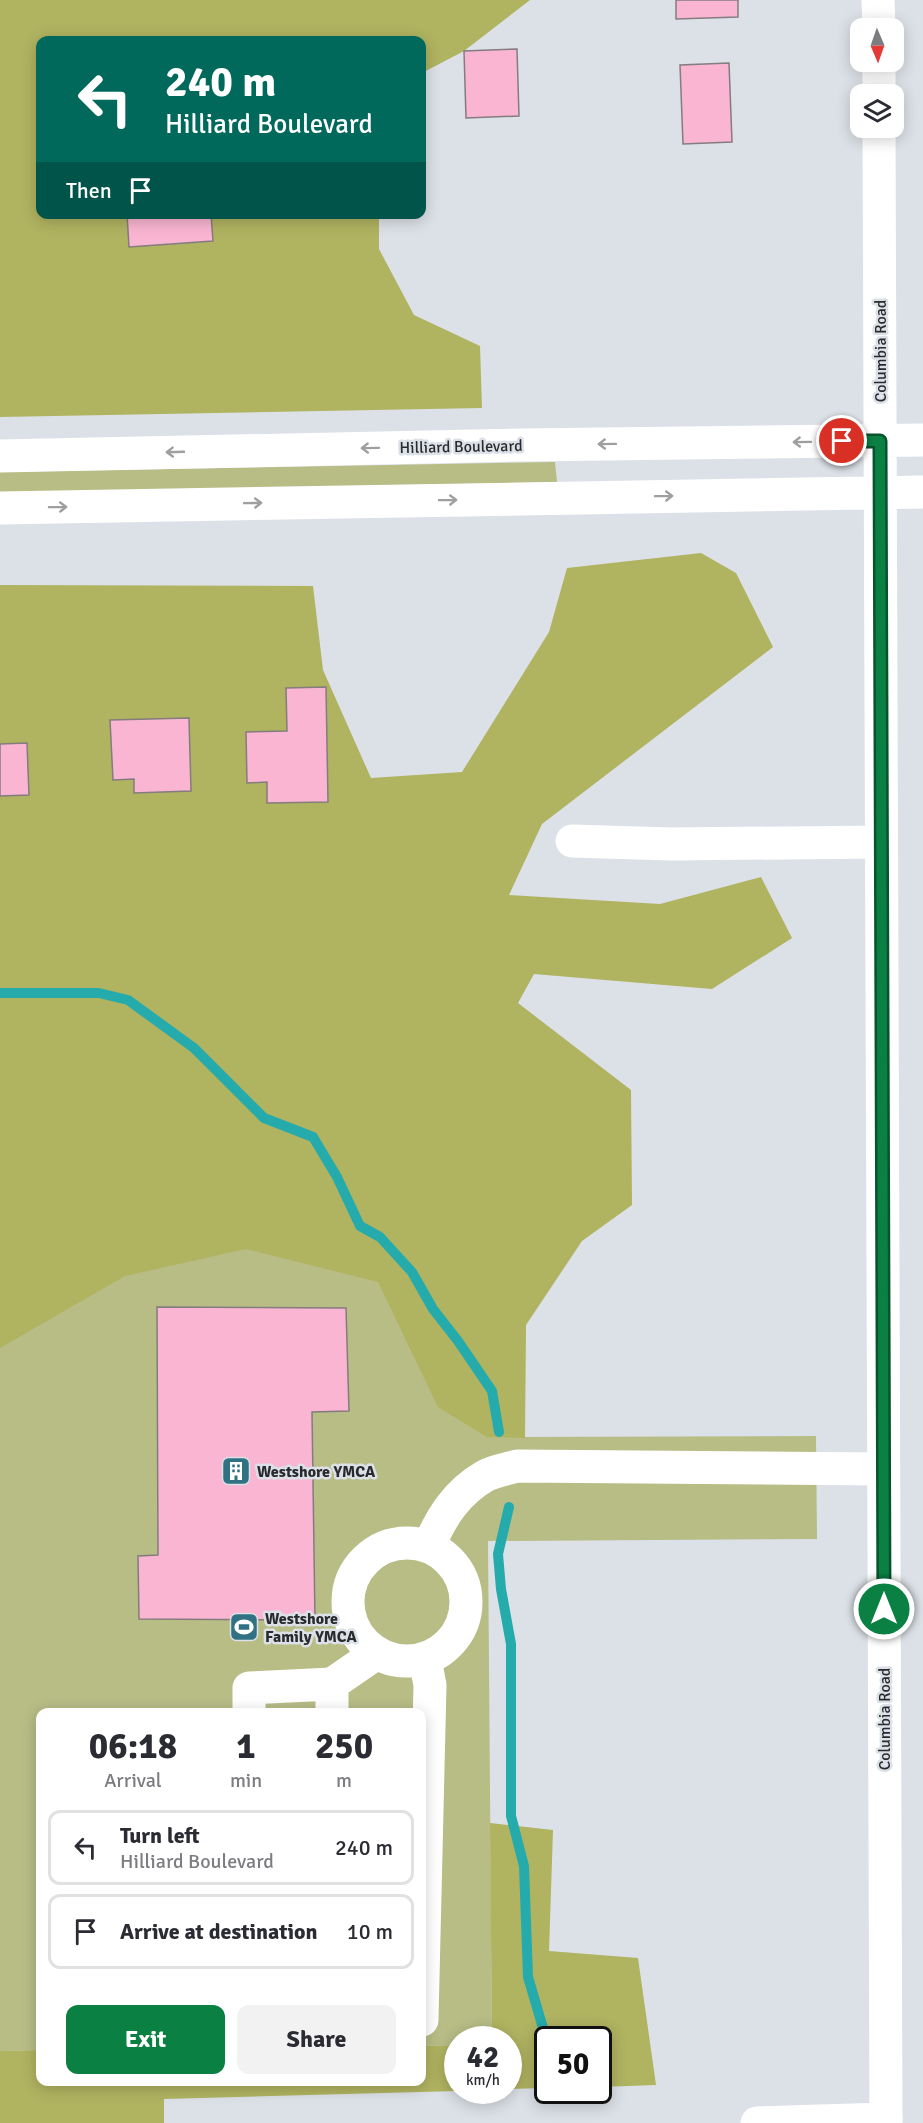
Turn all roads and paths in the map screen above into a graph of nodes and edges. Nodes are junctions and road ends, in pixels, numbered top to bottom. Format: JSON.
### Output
{"nodes":[{"id":1,"x":879,"y":0,"type":"edge"},
{"id":2,"x":879,"y":18,"type":"edge"},
{"id":3,"x":879,"y":138,"type":"edge"},
{"id":4,"x":923,"y":440,"type":"edge"},
{"id":5,"x":880,"y":441,"type":"junction"},
{"id":6,"x":0,"y":456,"type":"edge"},
{"id":7,"x":879,"y":492,"type":"junction"},
{"id":8,"x":923,"y":492,"type":"edge"},
{"id":9,"x":0,"y":508,"type":"edge"},
{"id":10,"x":572,"y":841,"type":"dead end"},
{"id":11,"x":881,"y":842,"type":"junction"},
{"id":12,"x":884,"y":1469,"type":"junction"},
{"id":13,"x":429,"y":1546,"type":"junction"},
{"id":14,"x":377,"y":1653,"type":"junction"},
{"id":15,"x":425,"y":1659,"type":"junction"},
{"id":16,"x":332,"y":1698,"type":"edge"},
{"id":17,"x":249,"y":1708,"type":"edge"},
{"id":18,"x":426,"y":1852,"type":"edge"},
{"id":19,"x":886,"y":2121,"type":"edge"},
{"id":20,"x":756,"y":2123,"type":"edge"}],
"edges":[{"from":1,"to":2,"type":"main road"},
{"from":3,"to":5,"type":"main road","name":"Columbia Road"},
{"from":4,"to":5,"type":"main road","name":"Hilliard Boulevard"},
{"from":5,"to":6,"type":"main road","name":"Hilliard Boulevard","one_way":true},
{"from":5,"to":7,"type":"main road","name":"Columbia Road"},
{"from":7,"to":8,"type":"main road"},
{"from":9,"to":7,"type":"main road","one_way":true},
{"from":7,"to":11,"type":"main road","name":"Columbia Road"},
{"from":10,"to":11,"type":"main road"},
{"from":11,"to":12,"type":"main road","name":"Columbia Road"},
{"from":12,"to":13,"type":"main road"},
{"from":12,"to":19,"type":"main road","name":"Columbia Road"},
{"from":13,"to":14,"type":"main road"},
{"from":13,"to":15,"type":"main road"},
{"from":14,"to":15,"type":"main road"},
{"from":14,"to":16,"type":"main road"},
{"from":15,"to":18,"type":"main road"},
{"from":16,"to":17,"type":"main road"},
{"from":19,"to":20,"type":"main road"}]}
